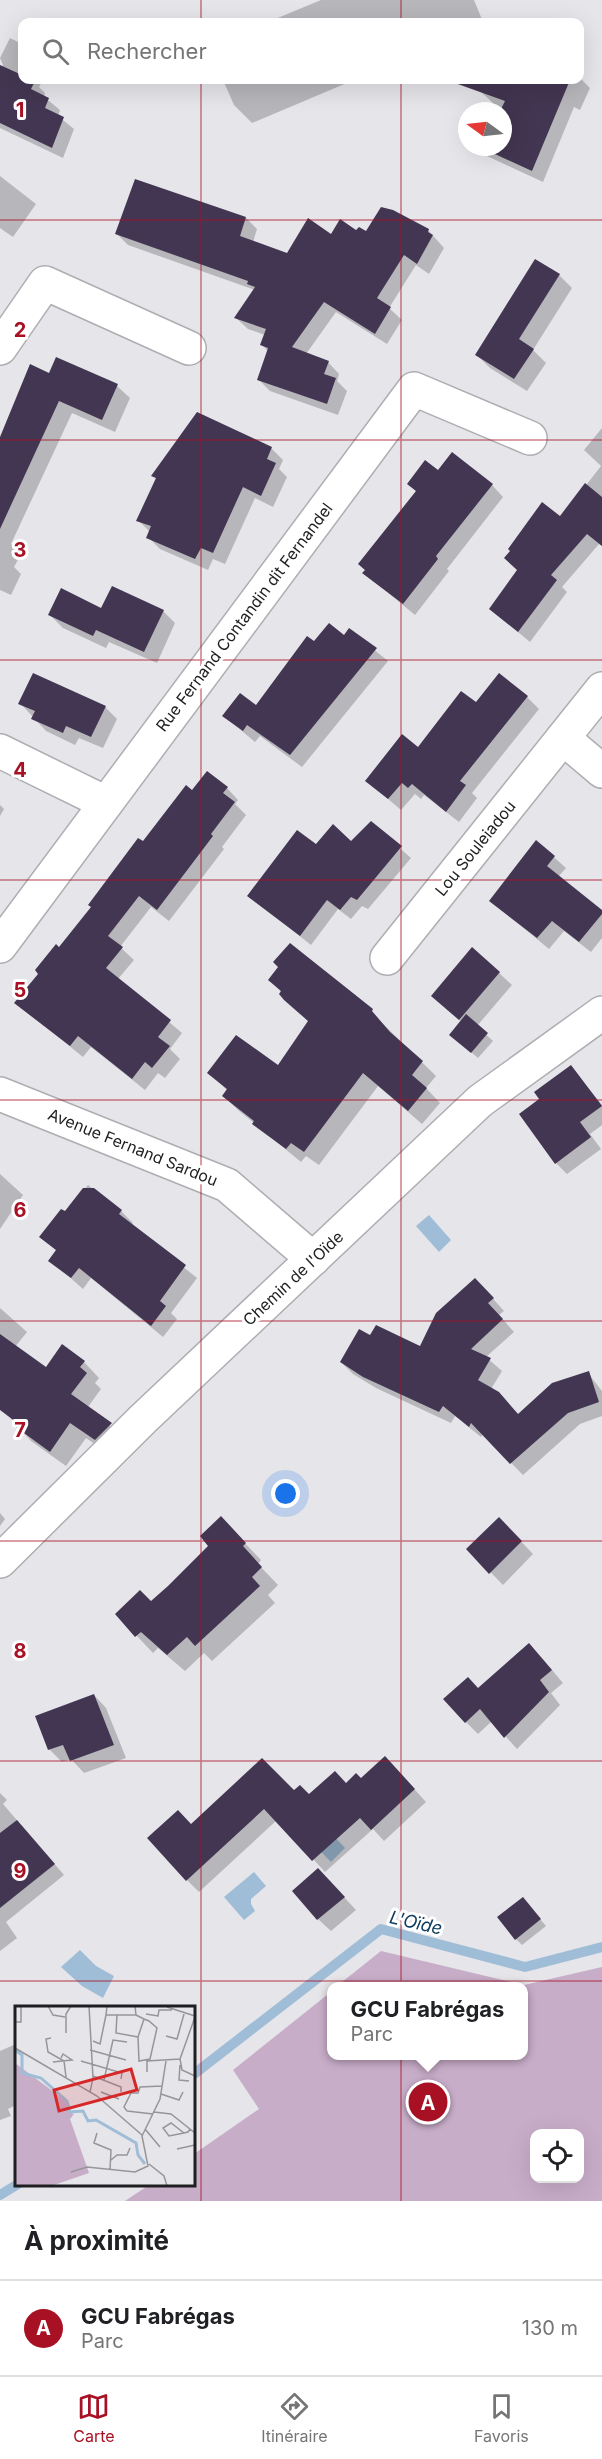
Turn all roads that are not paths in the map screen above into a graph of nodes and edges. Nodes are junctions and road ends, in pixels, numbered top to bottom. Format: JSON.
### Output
{"nodes":[{"id":1,"x":0,"y":348,"type":"edge"},
{"id":2,"x":189,"y":348,"type":"dead end"},
{"id":3,"x":530,"y":438,"type":"dead end"},
{"id":4,"x":602,"y":689,"type":"edge"},
{"id":5,"x":563,"y":738,"type":"junction"},
{"id":6,"x":0,"y":751,"type":"edge"},
{"id":7,"x":602,"y":771,"type":"edge"},
{"id":8,"x":106,"y":803,"type":"junction"},
{"id":9,"x":0,"y":946,"type":"edge"},
{"id":10,"x":387,"y":958,"type":"dead end"},
{"id":11,"x":602,"y":1013,"type":"edge"},
{"id":12,"x":0,"y":1094,"type":"edge"},
{"id":13,"x":313,"y":1259,"type":"junction"},
{"id":14,"x":0,"y":1561,"type":"edge"}],
"edges":[{"from":1,"to":2,"type":"street"},
{"from":3,"to":8,"type":"street","name":"Rue Fernand Contandin dit Fernandel"},
{"from":4,"to":5,"type":"street","name":"Lou Souleiadou"},
{"from":5,"to":7,"type":"street"},
{"from":5,"to":10,"type":"street","name":"Lou Souleiadou"},
{"from":6,"to":8,"type":"street"},
{"from":8,"to":9,"type":"street","name":"Rue Fernand Contandin dit Fernandel"},
{"from":11,"to":13,"type":"street","name":"Chemin de l'Oïde"},
{"from":12,"to":13,"type":"street","name":"Avenue Fernand Sardou"},
{"from":13,"to":14,"type":"street","name":"Chemin de l'Oïde"}]}
